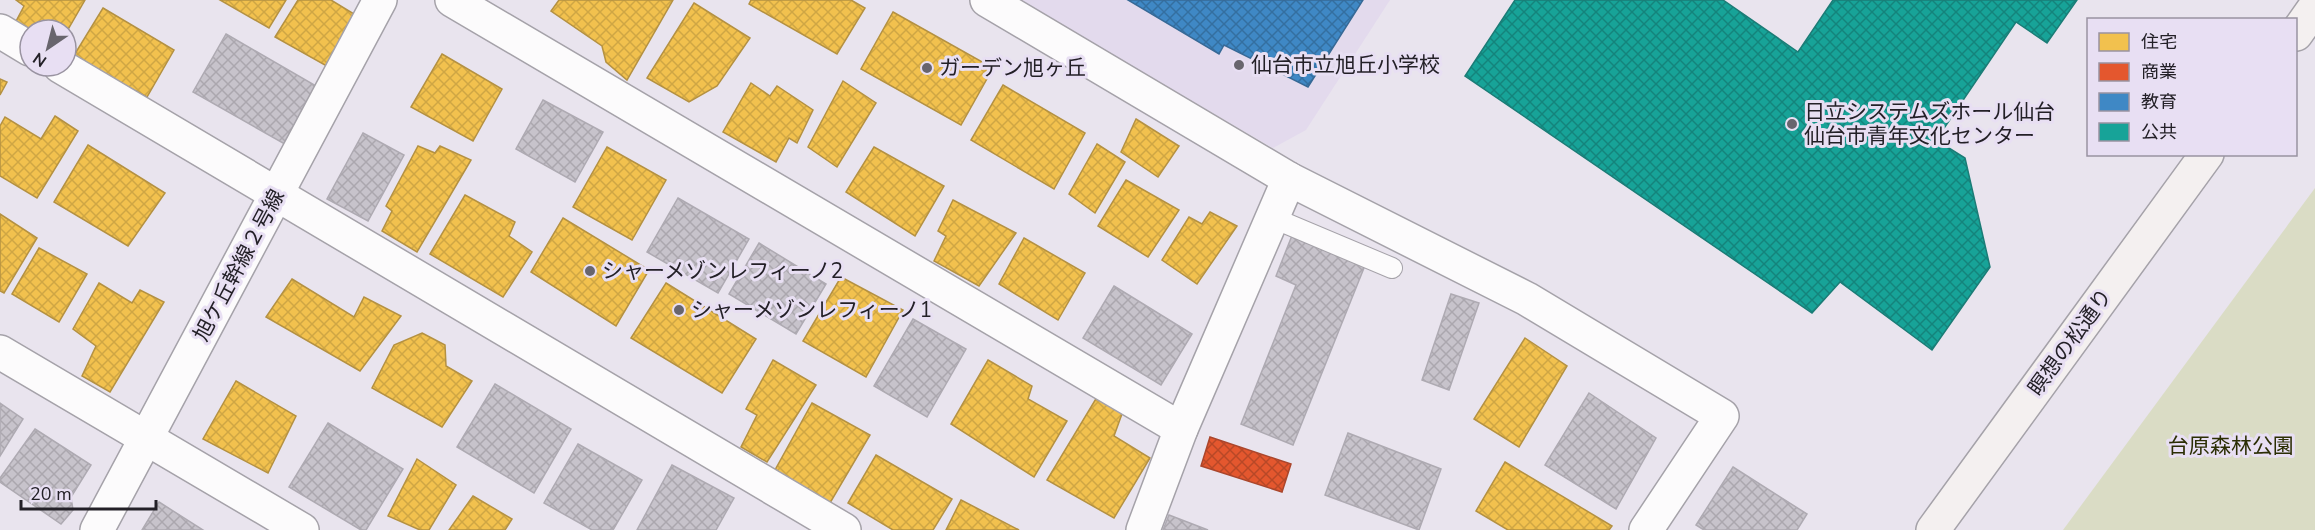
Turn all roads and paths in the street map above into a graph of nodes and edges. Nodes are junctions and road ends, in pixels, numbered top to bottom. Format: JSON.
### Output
{"nodes":[{"id":1,"x":380,"y":0,"type":"edge"},
{"id":2,"x":452,"y":0,"type":"edge"},
{"id":3,"x":987,"y":0,"type":"edge"},
{"id":4,"x":2315,"y":7,"type":"edge"},
{"id":5,"x":2297,"y":30,"type":"edge"},
{"id":6,"x":0,"y":31,"type":"edge"},
{"id":7,"x":18,"y":42,"type":"edge"},
{"id":8,"x":78,"y":77,"type":"edge"},
{"id":9,"x":2206,"y":156,"type":"edge"},
{"id":10,"x":1289,"y":178,"type":"junction"},
{"id":11,"x":277,"y":194,"type":"junction"},
{"id":12,"x":1273,"y":218,"type":"junction"},
{"id":13,"x":1392,"y":268,"type":"dead end"},
{"id":14,"x":0,"y":352,"type":"edge"},
{"id":15,"x":1181,"y":429,"type":"junction"},
{"id":16,"x":146,"y":439,"type":"junction"},
{"id":17,"x":97,"y":530,"type":"edge"},
{"id":18,"x":302,"y":530,"type":"edge"},
{"id":19,"x":844,"y":530,"type":"edge"},
{"id":20,"x":1143,"y":530,"type":"edge"},
{"id":21,"x":1646,"y":530,"type":"edge"},
{"id":22,"x":1933,"y":530,"type":"edge"}],
"edges":[{"from":1,"to":11,"type":"street","name":"旭ケ丘幹線２号線"},
{"from":2,"to":15,"type":"street"},
{"from":3,"to":10,"type":"street"},
{"from":4,"to":5,"type":"street"},
{"from":6,"to":7,"type":"street"},
{"from":8,"to":11,"type":"street"},
{"from":9,"to":22,"type":"street","name":"瞑想の松通り"},
{"from":10,"to":12,"type":"street"},
{"from":10,"to":21,"type":"street"},
{"from":11,"to":16,"type":"street","name":"旭ケ丘幹線２号線"},
{"from":11,"to":19,"type":"street"},
{"from":12,"to":13,"type":"lane"},
{"from":12,"to":15,"type":"street"},
{"from":14,"to":16,"type":"street"},
{"from":15,"to":20,"type":"street"},
{"from":16,"to":17,"type":"street","name":"旭ケ丘幹線２号線"},
{"from":16,"to":18,"type":"street"}]}
